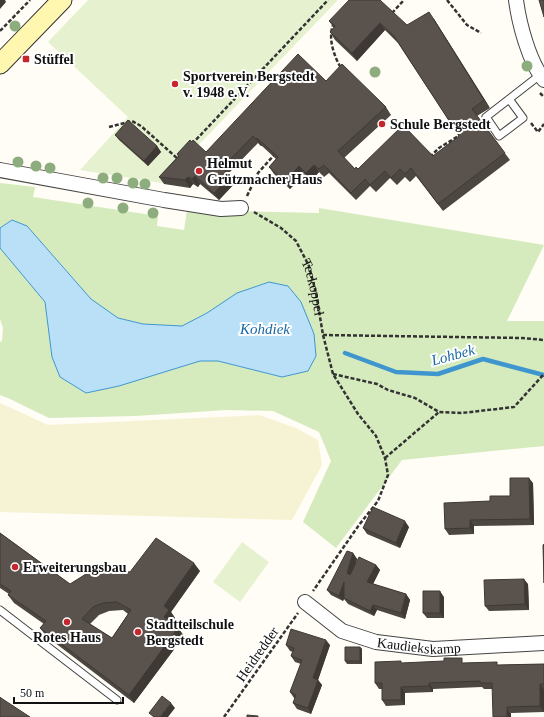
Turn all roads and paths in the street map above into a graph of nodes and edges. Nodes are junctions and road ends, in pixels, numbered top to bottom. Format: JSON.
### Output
{"nodes":[{"id":1,"x":30,"y":0,"type":"edge"},
{"id":2,"x":62,"y":0,"type":"edge"},
{"id":3,"x":328,"y":0,"type":"edge"},
{"id":4,"x":404,"y":0,"type":"edge"},
{"id":5,"x":447,"y":0,"type":"edge"},
{"id":6,"x":516,"y":0,"type":"edge"},
{"id":7,"x":392,"y":13,"type":"edge"},
{"id":8,"x":336,"y":19,"type":"edge"},
{"id":9,"x":0,"y":31,"type":"edge"},
{"id":10,"x":481,"y":33,"type":"dead end"},
{"id":11,"x":0,"y":64,"type":"edge"},
{"id":12,"x":343,"y":71,"type":"edge"},
{"id":13,"x":542,"y":77,"type":"edge"},
{"id":14,"x":509,"y":99,"type":"junction"},
{"id":15,"x":523,"y":118,"type":"junction"},
{"id":16,"x":544,"y":124,"type":"edge"},
{"id":17,"x":109,"y":127,"type":"dead end"},
{"id":18,"x":459,"y":130,"type":"edge"},
{"id":19,"x":189,"y":148,"type":"edge"},
{"id":20,"x":277,"y":152,"type":"edge"},
{"id":21,"x":428,"y":158,"type":"edge"},
{"id":22,"x":173,"y":164,"type":"edge"},
{"id":23,"x":0,"y":170,"type":"edge"},
{"id":24,"x":241,"y":208,"type":"junction"},
{"id":25,"x":323,"y":336,"type":"junction"},
{"id":26,"x":544,"y":340,"type":"edge"},
{"id":27,"x":333,"y":374,"type":"junction"},
{"id":28,"x":544,"y":374,"type":"edge"},
{"id":29,"x":440,"y":412,"type":"junction"},
{"id":30,"x":385,"y":458,"type":"junction"},
{"id":31,"x":305,"y":602,"type":"junction"},
{"id":32,"x":0,"y":610,"type":"edge"},
{"id":33,"x":544,"y":643,"type":"edge"},
{"id":34,"x":117,"y":700,"type":"dead end"},
{"id":35,"x":224,"y":717,"type":"edge"}],
"edges":[{"from":1,"to":9,"type":"path"},
{"from":2,"to":11,"type":"main road"},
{"from":3,"to":19,"type":"path"},
{"from":4,"to":7,"type":"path"},
{"from":5,"to":10,"type":"path"},
{"from":6,"to":13,"type":"street"},
{"from":8,"to":12,"type":"path"},
{"from":13,"to":14,"type":"lane"},
{"from":14,"to":15,"type":"lane"},
{"from":14,"to":15,"type":"lane"},
{"from":15,"to":16,"type":"path"},
{"from":17,"to":22,"type":"path"},
{"from":18,"to":21,"type":"path"},
{"from":20,"to":24,"type":"path"},
{"from":23,"to":24,"type":"street"},
{"from":24,"to":25,"type":"path","name":"Teekoppel"},
{"from":25,"to":26,"type":"path"},
{"from":25,"to":27,"type":"path","name":"Teekoppel"},
{"from":27,"to":29,"type":"path"},
{"from":27,"to":30,"type":"path","name":"Teekoppel"},
{"from":28,"to":29,"type":"path"},
{"from":29,"to":30,"type":"path"},
{"from":30,"to":31,"type":"path","name":"Teekoppel"},
{"from":31,"to":33,"type":"street","name":"Kaudiekskamp"},
{"from":31,"to":35,"type":"path","name":"Heidredder"},
{"from":32,"to":34,"type":"lane"}]}
